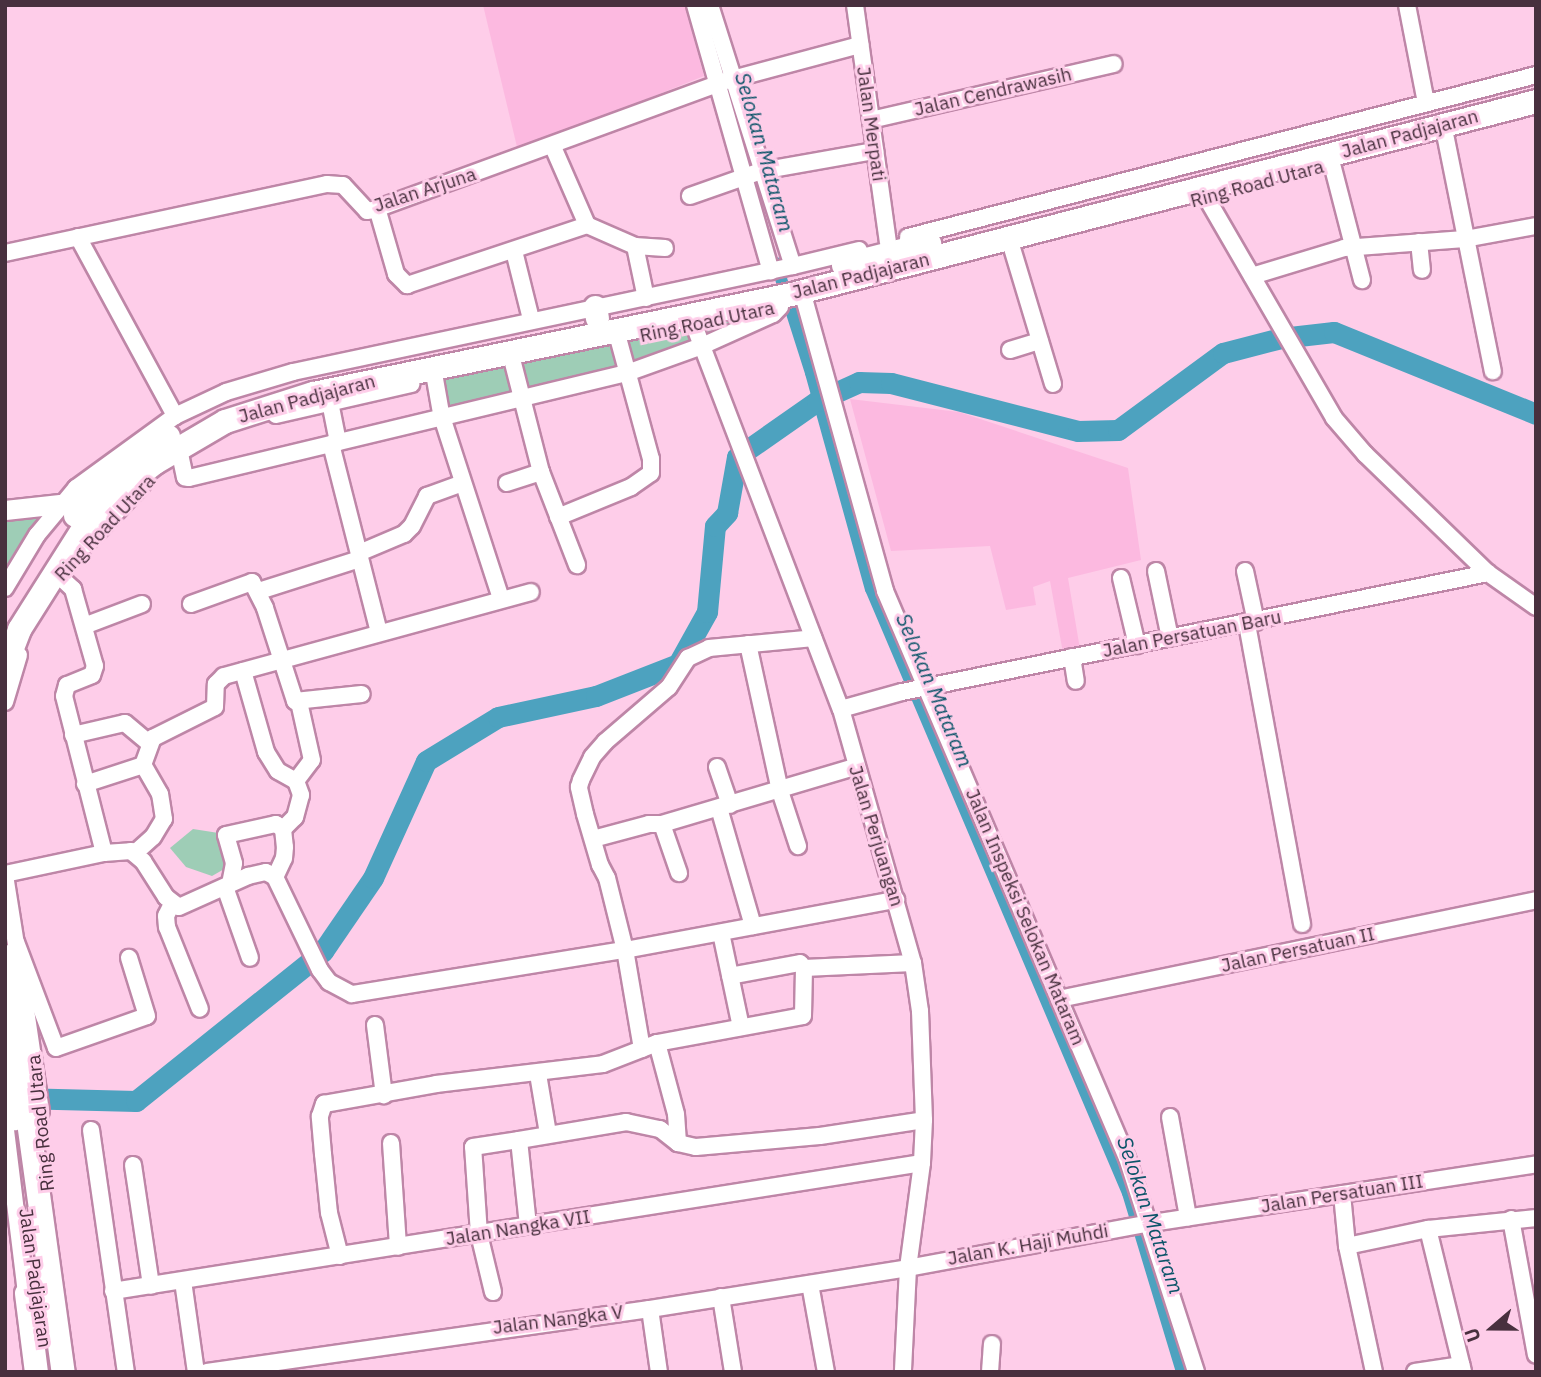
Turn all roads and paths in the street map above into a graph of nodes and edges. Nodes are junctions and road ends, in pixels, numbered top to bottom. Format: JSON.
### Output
{"nodes":[{"id":1,"x":695,"y":5,"type":"edge"},
{"id":2,"x":710,"y":5,"type":"edge"},
{"id":3,"x":855,"y":5,"type":"edge"},
{"id":4,"x":1407,"y":5,"type":"edge"},
{"id":5,"x":860,"y":45,"type":"junction"},
{"id":6,"x":1114,"y":64,"type":"dead end"},
{"id":7,"x":1536,"y":75,"type":"edge"},
{"id":8,"x":725,"y":82,"type":"junction"},
{"id":9,"x":1536,"y":85,"type":"edge"},
{"id":10,"x":1536,"y":101,"type":"edge"},
{"id":11,"x":1426,"y":103,"type":"junction"},
{"id":12,"x":1536,"y":112,"type":"edge"},
{"id":13,"x":871,"y":120,"type":"junction"},
{"id":14,"x":1444,"y":134,"type":"junction"},
{"id":15,"x":553,"y":147,"type":"junction"},
{"id":16,"x":875,"y":151,"type":"junction"},
{"id":17,"x":1332,"y":164,"type":"junction"},
{"id":18,"x":753,"y":174,"type":"junction"},
{"id":19,"x":690,"y":196,"type":"dead end"},
{"id":20,"x":1206,"y":197,"type":"junction"},
{"id":21,"x":377,"y":208,"type":"junction"},
{"id":22,"x":587,"y":225,"type":"junction"},
{"id":23,"x":1536,"y":226,"type":"edge"},
{"id":24,"x":78,"y":237,"type":"junction"},
{"id":25,"x":1465,"y":240,"type":"junction"},
{"id":26,"x":1419,"y":242,"type":"junction"},
{"id":27,"x":635,"y":246,"type":"junction"},
{"id":28,"x":1356,"y":246,"type":"junction"},
{"id":29,"x":665,"y":248,"type":"dead end"},
{"id":30,"x":1012,"y":248,"type":"junction"},
{"id":31,"x":514,"y":251,"type":"junction"},
{"id":32,"x":5,"y":253,"type":"edge"},
{"id":33,"x":968,"y":254,"type":"junction"},
{"id":34,"x":886,"y":256,"type":"junction"},
{"id":35,"x":1422,"y":270,"type":"dead end"},
{"id":36,"x":1252,"y":276,"type":"junction"},
{"id":37,"x":1362,"y":280,"type":"dead end"},
{"id":38,"x":787,"y":287,"type":"junction"},
{"id":39,"x":646,"y":298,"type":"junction"},
{"id":40,"x":596,"y":313,"type":"junction"},
{"id":41,"x":531,"y":319,"type":"junction"},
{"id":42,"x":694,"y":325,"type":"junction"},
{"id":43,"x":619,"y":341,"type":"junction"},
{"id":44,"x":1040,"y":341,"type":"junction"},
{"id":45,"x":702,"y":346,"type":"junction"},
{"id":46,"x":1010,"y":350,"type":"dead end"},
{"id":47,"x":513,"y":363,"type":"junction"},
{"id":48,"x":1493,"y":371,"type":"dead end"},
{"id":49,"x":628,"y":373,"type":"junction"},
{"id":50,"x":435,"y":379,"type":"junction"},
{"id":51,"x":1053,"y":384,"type":"dead end"},
{"id":52,"x":382,"y":385,"type":"junction"},
{"id":53,"x":522,"y":398,"type":"junction"},
{"id":54,"x":330,"y":402,"type":"junction"},
{"id":55,"x":174,"y":416,"type":"junction"},
{"id":56,"x":442,"y":417,"type":"junction"},
{"id":57,"x":335,"y":443,"type":"junction"},
{"id":58,"x":180,"y":454,"type":"junction"},
{"id":59,"x":541,"y":472,"type":"junction"},
{"id":60,"x":463,"y":483,"type":"junction"},
{"id":61,"x":507,"y":483,"type":"dead end"},
{"id":62,"x":60,"y":504,"type":"junction"},
{"id":63,"x":5,"y":510,"type":"edge"},
{"id":64,"x":558,"y":517,"type":"junction"},
{"id":65,"x":359,"y":556,"type":"junction"},
{"id":66,"x":577,"y":565,"type":"dead end"},
{"id":67,"x":1156,"y":571,"type":"dead end"},
{"id":68,"x":1245,"y":571,"type":"dead end"},
{"id":69,"x":1488,"y":573,"type":"junction"},
{"id":70,"x":58,"y":575,"type":"junction"},
{"id":71,"x":1121,"y":578,"type":"dead end"},
{"id":72,"x":5,"y":588,"type":"edge"},
{"id":73,"x":258,"y":591,"type":"junction"},
{"id":74,"x":531,"y":592,"type":"dead end"},
{"id":75,"x":501,"y":599,"type":"junction"},
{"id":76,"x":142,"y":604,"type":"dead end"},
{"id":77,"x":191,"y":604,"type":"dead end"},
{"id":78,"x":1536,"y":607,"type":"edge"},
{"id":79,"x":1252,"y":623,"type":"junction"},
{"id":80,"x":84,"y":625,"type":"junction"},
{"id":81,"x":5,"y":632,"type":"edge"},
{"id":82,"x":379,"y":632,"type":"junction"},
{"id":83,"x":814,"y":638,"type":"junction"},
{"id":84,"x":1170,"y":638,"type":"junction"},
{"id":85,"x":748,"y":644,"type":"junction"},
{"id":86,"x":1137,"y":645,"type":"junction"},
{"id":87,"x":1072,"y":657,"type":"junction"},
{"id":88,"x":280,"y":660,"type":"junction"},
{"id":89,"x":5,"y":666,"type":"edge"},
{"id":90,"x":243,"y":671,"type":"junction"},
{"id":91,"x":1076,"y":681,"type":"dead end"},
{"id":92,"x":916,"y":689,"type":"junction"},
{"id":93,"x":362,"y":694,"type":"dead end"},
{"id":94,"x":5,"y":702,"type":"edge"},
{"id":95,"x":299,"y":702,"type":"junction"},
{"id":96,"x":841,"y":709,"type":"junction"},
{"id":97,"x":73,"y":735,"type":"junction"},
{"id":98,"x":149,"y":743,"type":"junction"},
{"id":99,"x":144,"y":765,"type":"junction"},
{"id":100,"x":717,"y":767,"type":"dead end"},
{"id":101,"x":855,"y":767,"type":"junction"},
{"id":102,"x":296,"y":781,"type":"junction"},
{"id":103,"x":85,"y":784,"type":"junction"},
{"id":104,"x":780,"y":791,"type":"junction"},
{"id":105,"x":725,"y":806,"type":"junction"},
{"id":106,"x":662,"y":824,"type":"junction"},
{"id":107,"x":283,"y":829,"type":"junction"},
{"id":108,"x":593,"y":839,"type":"junction"},
{"id":109,"x":798,"y":846,"type":"dead end"},
{"id":110,"x":104,"y":853,"type":"junction"},
{"id":111,"x":135,"y":853,"type":"junction"},
{"id":112,"x":679,"y":873,"type":"dead end"},
{"id":113,"x":5,"y":875,"type":"edge"},
{"id":114,"x":275,"y":877,"type":"junction"},
{"id":115,"x":227,"y":886,"type":"junction"},
{"id":116,"x":896,"y":900,"type":"junction"},
{"id":117,"x":1536,"y":900,"type":"edge"},
{"id":118,"x":172,"y":904,"type":"junction"},
{"id":119,"x":1302,"y":925,"type":"dead end"},
{"id":120,"x":753,"y":926,"type":"junction"},
{"id":121,"x":721,"y":933,"type":"junction"},
{"id":122,"x":11,"y":949,"type":"edge"},
{"id":123,"x":625,"y":950,"type":"junction"},
{"id":124,"x":130,"y":957,"type":"dead end"},
{"id":125,"x":250,"y":958,"type":"dead end"},
{"id":126,"x":913,"y":962,"type":"junction"},
{"id":127,"x":804,"y":968,"type":"junction"},
{"id":128,"x":730,"y":976,"type":"junction"},
{"id":129,"x":1059,"y":999,"type":"junction"},
{"id":130,"x":200,"y":1009,"type":"dead end"},
{"id":131,"x":375,"y":1025,"type":"dead end"},
{"id":132,"x":741,"y":1027,"type":"junction"},
{"id":133,"x":650,"y":1046,"type":"junction"},
{"id":134,"x":18,"y":1067,"type":"edge"},
{"id":135,"x":538,"y":1074,"type":"junction"},
{"id":136,"x":384,"y":1095,"type":"junction"},
{"id":137,"x":22,"y":1116,"type":"edge"},
{"id":138,"x":1170,"y":1117,"type":"dead end"},
{"id":139,"x":924,"y":1120,"type":"junction"},
{"id":140,"x":91,"y":1130,"type":"dead end"},
{"id":141,"x":548,"y":1134,"type":"junction"},
{"id":142,"x":519,"y":1140,"type":"junction"},
{"id":143,"x":391,"y":1143,"type":"dead end"},
{"id":144,"x":678,"y":1143,"type":"junction"},
{"id":145,"x":922,"y":1163,"type":"junction"},
{"id":146,"x":1536,"y":1164,"type":"edge"},
{"id":147,"x":133,"y":1165,"type":"dead end"},
{"id":148,"x":9,"y":1188,"type":"edge"},
{"id":149,"x":1342,"y":1194,"type":"junction"},
{"id":150,"x":1188,"y":1217,"type":"junction"},
{"id":151,"x":1536,"y":1217,"type":"edge"},
{"id":152,"x":1511,"y":1219,"type":"junction"},
{"id":153,"x":1141,"y":1225,"type":"junction"},
{"id":154,"x":528,"y":1226,"type":"junction"},
{"id":155,"x":1428,"y":1229,"type":"junction"},
{"id":156,"x":480,"y":1234,"type":"junction"},
{"id":157,"x":398,"y":1247,"type":"junction"},
{"id":158,"x":1347,"y":1247,"type":"junction"},
{"id":159,"x":340,"y":1256,"type":"junction"},
{"id":160,"x":908,"y":1268,"type":"junction"},
{"id":161,"x":183,"y":1281,"type":"junction"},
{"id":162,"x":810,"y":1283,"type":"junction"},
{"id":163,"x":151,"y":1286,"type":"junction"},
{"id":164,"x":114,"y":1291,"type":"junction"},
{"id":165,"x":492,"y":1292,"type":"dead end"},
{"id":166,"x":31,"y":1293,"type":"junction"},
{"id":167,"x":721,"y":1297,"type":"junction"},
{"id":168,"x":650,"y":1309,"type":"junction"},
{"id":169,"x":992,"y":1344,"type":"dead end"},
{"id":170,"x":1536,"y":1355,"type":"edge"},
{"id":171,"x":1462,"y":1368,"type":"edge"},
{"id":172,"x":36,"y":1372,"type":"edge"},
{"id":173,"x":48,"y":1372,"type":"edge"},
{"id":174,"x":63,"y":1372,"type":"edge"},
{"id":175,"x":72,"y":1372,"type":"edge"},
{"id":176,"x":126,"y":1372,"type":"edge"},
{"id":177,"x":196,"y":1372,"type":"edge"},
{"id":178,"x":207,"y":1372,"type":"edge"},
{"id":179,"x":659,"y":1372,"type":"edge"},
{"id":180,"x":733,"y":1372,"type":"edge"},
{"id":181,"x":826,"y":1372,"type":"edge"},
{"id":182,"x":903,"y":1372,"type":"edge"},
{"id":183,"x":990,"y":1372,"type":"edge"},
{"id":184,"x":1196,"y":1372,"type":"edge"},
{"id":185,"x":1374,"y":1372,"type":"edge"},
{"id":186,"x":1415,"y":1372,"type":"edge"}],
"edges":[{"from":1,"to":8,"type":"street","name":"Jalan Inspeksi Selokan Mataram"},
{"from":2,"to":8,"type":"street","name":"Jalan Inspeksi Selokan Mataram"},
{"from":3,"to":5,"type":"street","name":"Jalan Merpati"},
{"from":4,"to":11,"type":"street"},
{"from":5,"to":8,"type":"street","name":"Jalan Arjuna"},
{"from":5,"to":13,"type":"street","name":"Jalan Merpati"},
{"from":6,"to":13,"type":"street","name":"Jalan Cendrawasih"},
{"from":7,"to":11,"type":"street","name":"Ring Road Utara"},
{"from":8,"to":15,"type":"street","name":"Jalan Arjuna"},
{"from":8,"to":18,"type":"street","name":"Jalan Inspeksi Selokan Mataram"},
{"from":9,"to":34,"type":"highway","name":"Jalan Padjajaran"},
{"from":10,"to":33,"type":"highway","name":"Jalan Padjajaran"},
{"from":11,"to":34,"type":"street","name":"Ring Road Utara"},
{"from":12,"to":14,"type":"street","name":"Ring Road Utara"},
{"from":13,"to":16,"type":"street","name":"Jalan Merpati"},
{"from":14,"to":17,"type":"street","name":"Ring Road Utara"},
{"from":14,"to":25,"type":"street"},
{"from":15,"to":21,"type":"street","name":"Jalan Arjuna"},
{"from":15,"to":22,"type":"street"},
{"from":16,"to":18,"type":"street"},
{"from":16,"to":34,"type":"street","name":"Jalan Merpati"},
{"from":17,"to":20,"type":"street","name":"Ring Road Utara"},
{"from":17,"to":28,"type":"street"},
{"from":18,"to":19,"type":"street"},
{"from":18,"to":38,"type":"street","name":"Jalan Inspeksi Selokan Mataram"},
{"from":18,"to":38,"type":"street","name":"Jalan Inspeksi Selokan Mataram"},
{"from":20,"to":30,"type":"street","name":"Ring Road Utara"},
{"from":20,"to":36,"type":"street"},
{"from":21,"to":24,"type":"street","name":"Jalan Arjuna"},
{"from":21,"to":31,"type":"street"},
{"from":22,"to":27,"type":"street"},
{"from":22,"to":31,"type":"street"},
{"from":23,"to":25,"type":"street"},
{"from":24,"to":32,"type":"street"},
{"from":24,"to":55,"type":"street"},
{"from":25,"to":26,"type":"street"},
{"from":25,"to":48,"type":"street"},
{"from":26,"to":28,"type":"street"},
{"from":26,"to":35,"type":"street"},
{"from":27,"to":29,"type":"street"},
{"from":27,"to":39,"type":"street"},
{"from":28,"to":36,"type":"street"},
{"from":28,"to":37,"type":"street"},
{"from":30,"to":33,"type":"street","name":"Ring Road Utara"},
{"from":30,"to":44,"type":"street"},
{"from":31,"to":41,"type":"street"},
{"from":33,"to":34,"type":"highway","name":"Jalan Padjajaran"},
{"from":33,"to":38,"type":"street","name":"Ring Road Utara"},
{"from":34,"to":38,"type":"street","name":"Ring Road Utara"},
{"from":34,"to":38,"type":"highway","name":"Jalan Padjajaran"},
{"from":36,"to":69,"type":"street"},
{"from":38,"to":39,"type":"street","name":"Ring Road Utara"},
{"from":38,"to":40,"type":"highway","name":"Jalan Padjajaran"},
{"from":38,"to":42,"type":"street","name":"Ring Road Utara"},
{"from":38,"to":45,"type":"street"},
{"from":38,"to":52,"type":"highway","name":"Jalan Padjajaran"},
{"from":38,"to":92,"type":"street","name":"Jalan Inspeksi Selokan Mataram"},
{"from":39,"to":40,"type":"street","name":"Ring Road Utara"},
{"from":40,"to":41,"type":"street","name":"Ring Road Utara"},
{"from":40,"to":81,"type":"highway","name":"Jalan Padjajaran"},
{"from":41,"to":55,"type":"street","name":"Ring Road Utara"},
{"from":42,"to":43,"type":"street","name":"Ring Road Utara"},
{"from":42,"to":45,"type":"street","name":"Jalan Perjuangan"},
{"from":43,"to":47,"type":"street","name":"Ring Road Utara"},
{"from":43,"to":49,"type":"street"},
{"from":44,"to":46,"type":"street"},
{"from":44,"to":51,"type":"street"},
{"from":45,"to":49,"type":"street"},
{"from":45,"to":83,"type":"street","name":"Jalan Perjuangan"},
{"from":47,"to":50,"type":"street","name":"Ring Road Utara"},
{"from":47,"to":53,"type":"street"},
{"from":49,"to":53,"type":"street"},
{"from":49,"to":64,"type":"street"},
{"from":50,"to":52,"type":"street","name":"Ring Road Utara"},
{"from":50,"to":56,"type":"street"},
{"from":52,"to":54,"type":"street","name":"Ring Road Utara"},
{"from":52,"to":89,"type":"highway","name":"Jalan Padjajaran"},
{"from":53,"to":56,"type":"street"},
{"from":53,"to":59,"type":"street"},
{"from":54,"to":57,"type":"street"},
{"from":54,"to":58,"type":"street","name":"Ring Road Utara"},
{"from":55,"to":62,"type":"street","name":"Ring Road Utara"},
{"from":56,"to":57,"type":"street"},
{"from":56,"to":60,"type":"street"},
{"from":57,"to":58,"type":"street"},
{"from":57,"to":65,"type":"street"},
{"from":58,"to":70,"type":"street","name":"Ring Road Utara"},
{"from":59,"to":61,"type":"street"},
{"from":59,"to":64,"type":"street"},
{"from":60,"to":65,"type":"street"},
{"from":60,"to":75,"type":"street"},
{"from":62,"to":63,"type":"main road"},
{"from":62,"to":72,"type":"street","name":"Ring Road Utara"},
{"from":64,"to":66,"type":"street"},
{"from":65,"to":73,"type":"street"},
{"from":65,"to":82,"type":"street"},
{"from":67,"to":84,"type":"street"},
{"from":68,"to":79,"type":"street"},
{"from":69,"to":78,"type":"street"},
{"from":69,"to":79,"type":"street","name":"Jalan Persatuan Baru"},
{"from":70,"to":80,"type":"street"},
{"from":70,"to":94,"type":"street","name":"Ring Road Utara"},
{"from":71,"to":86,"type":"street"},
{"from":73,"to":77,"type":"street"},
{"from":73,"to":88,"type":"street"},
{"from":74,"to":75,"type":"street"},
{"from":75,"to":82,"type":"street"},
{"from":76,"to":80,"type":"street"},
{"from":79,"to":84,"type":"street","name":"Jalan Persatuan Baru"},
{"from":79,"to":119,"type":"street"},
{"from":80,"to":97,"type":"street"},
{"from":82,"to":88,"type":"street"},
{"from":83,"to":85,"type":"street"},
{"from":83,"to":96,"type":"street","name":"Jalan Perjuangan"},
{"from":84,"to":86,"type":"street","name":"Jalan Persatuan Baru"},
{"from":85,"to":104,"type":"street"},
{"from":85,"to":108,"type":"street"},
{"from":86,"to":87,"type":"street","name":"Jalan Persatuan Baru"},
{"from":87,"to":91,"type":"street"},
{"from":87,"to":92,"type":"street","name":"Jalan Persatuan Baru"},
{"from":88,"to":90,"type":"street"},
{"from":88,"to":95,"type":"street"},
{"from":90,"to":98,"type":"street"},
{"from":90,"to":102,"type":"street"},
{"from":92,"to":96,"type":"street","name":"Jalan Persatuan Baru"},
{"from":92,"to":129,"type":"street","name":"Jalan Inspeksi Selokan Mataram"},
{"from":93,"to":95,"type":"street"},
{"from":95,"to":102,"type":"street"},
{"from":96,"to":101,"type":"street","name":"Jalan Perjuangan"},
{"from":97,"to":98,"type":"street"},
{"from":97,"to":103,"type":"street"},
{"from":98,"to":99,"type":"street"},
{"from":99,"to":103,"type":"street"},
{"from":99,"to":111,"type":"street"},
{"from":100,"to":105,"type":"street"},
{"from":101,"to":104,"type":"street"},
{"from":101,"to":116,"type":"street","name":"Jalan Perjuangan"},
{"from":102,"to":107,"type":"street"},
{"from":103,"to":110,"type":"street"},
{"from":104,"to":105,"type":"street"},
{"from":104,"to":109,"type":"street"},
{"from":105,"to":106,"type":"street"},
{"from":105,"to":120,"type":"street"},
{"from":106,"to":108,"type":"street"},
{"from":106,"to":112,"type":"street"},
{"from":107,"to":114,"type":"street"},
{"from":107,"to":115,"type":"street"},
{"from":108,"to":123,"type":"street"},
{"from":110,"to":111,"type":"street"},
{"from":110,"to":113,"type":"street"},
{"from":111,"to":118,"type":"street"},
{"from":113,"to":122,"type":"street"},
{"from":114,"to":115,"type":"street"},
{"from":114,"to":123,"type":"street"},
{"from":115,"to":118,"type":"street"},
{"from":115,"to":125,"type":"street"},
{"from":116,"to":120,"type":"street"},
{"from":116,"to":126,"type":"street","name":"Jalan Perjuangan"},
{"from":117,"to":129,"type":"street","name":"Jalan Persatuan II"},
{"from":118,"to":130,"type":"street"},
{"from":120,"to":121,"type":"street"},
{"from":121,"to":123,"type":"street"},
{"from":121,"to":128,"type":"street"},
{"from":122,"to":124,"type":"street"},
{"from":122,"to":134,"type":"highway","name":"Jalan Padjajaran"},
{"from":123,"to":133,"type":"street"},
{"from":126,"to":127,"type":"street"},
{"from":126,"to":139,"type":"street","name":"Jalan Perjuangan"},
{"from":127,"to":128,"type":"street"},
{"from":127,"to":132,"type":"street"},
{"from":128,"to":132,"type":"street"},
{"from":129,"to":153,"type":"street","name":"Jalan Inspeksi Selokan Mataram"},
{"from":131,"to":136,"type":"street"},
{"from":132,"to":133,"type":"street"},
{"from":133,"to":135,"type":"street"},
{"from":133,"to":144,"type":"street"},
{"from":134,"to":137,"type":"highway","name":"Jalan Padjajaran"},
{"from":135,"to":136,"type":"street"},
{"from":135,"to":141,"type":"street"},
{"from":136,"to":159,"type":"street"},
{"from":137,"to":148,"type":"street","name":"Ring Road Utara"},
{"from":137,"to":166,"type":"highway","name":"Jalan Padjajaran"},
{"from":137,"to":174,"type":"highway","name":"Jalan Padjajaran"},
{"from":137,"to":175,"type":"highway","name":"Ring Road Utara"},
{"from":138,"to":150,"type":"street"},
{"from":139,"to":144,"type":"street"},
{"from":139,"to":145,"type":"street","name":"Jalan Perjuangan"},
{"from":140,"to":164,"type":"street"},
{"from":141,"to":142,"type":"street"},
{"from":141,"to":144,"type":"street"},
{"from":142,"to":154,"type":"street"},
{"from":142,"to":156,"type":"street"},
{"from":143,"to":157,"type":"street"},
{"from":145,"to":154,"type":"street","name":"Jalan Nangka VII"},
{"from":145,"to":160,"type":"street","name":"Jalan Perjuangan"},
{"from":146,"to":149,"type":"street","name":"Jalan Persatuan III"},
{"from":147,"to":163,"type":"street"},
{"from":148,"to":166,"type":"street","name":"Ring Road Utara"},
{"from":149,"to":150,"type":"street","name":"Jalan Persatuan III"},
{"from":149,"to":158,"type":"street"},
{"from":150,"to":153,"type":"street","name":"Jalan Persatuan III"},
{"from":151,"to":152,"type":"street"},
{"from":152,"to":155,"type":"street"},
{"from":152,"to":170,"type":"street"},
{"from":153,"to":160,"type":"street","name":"Jalan K. Haji Muhdi"},
{"from":153,"to":184,"type":"street","name":"Jalan Inspeksi Selokan Mataram"},
{"from":154,"to":156,"type":"street","name":"Jalan Nangka VII"},
{"from":155,"to":158,"type":"street"},
{"from":155,"to":171,"type":"street"},
{"from":156,"to":157,"type":"street","name":"Jalan Nangka VII"},
{"from":156,"to":165,"type":"street"},
{"from":157,"to":159,"type":"street","name":"Jalan Nangka VII"},
{"from":158,"to":185,"type":"street"},
{"from":159,"to":161,"type":"street","name":"Jalan Nangka VII"},
{"from":160,"to":162,"type":"street","name":"Jalan Nangka V"},
{"from":160,"to":182,"type":"street","name":"Jalan Perjuangan"},
{"from":161,"to":163,"type":"street","name":"Jalan Nangka VII"},
{"from":161,"to":177,"type":"street"},
{"from":162,"to":167,"type":"street","name":"Jalan Nangka V"},
{"from":162,"to":181,"type":"street"},
{"from":163,"to":164,"type":"street","name":"Jalan Nangka VII"},
{"from":164,"to":176,"type":"street"},
{"from":166,"to":172,"type":"highway","name":"Ring Road Utara"},
{"from":166,"to":173,"type":"highway","name":"Jalan Padjajaran"},
{"from":167,"to":168,"type":"street","name":"Jalan Nangka V"},
{"from":167,"to":180,"type":"street"},
{"from":168,"to":178,"type":"street","name":"Jalan Nangka V"},
{"from":168,"to":179,"type":"street"},
{"from":169,"to":183,"type":"street"},
{"from":171,"to":186,"type":"street"}]}
